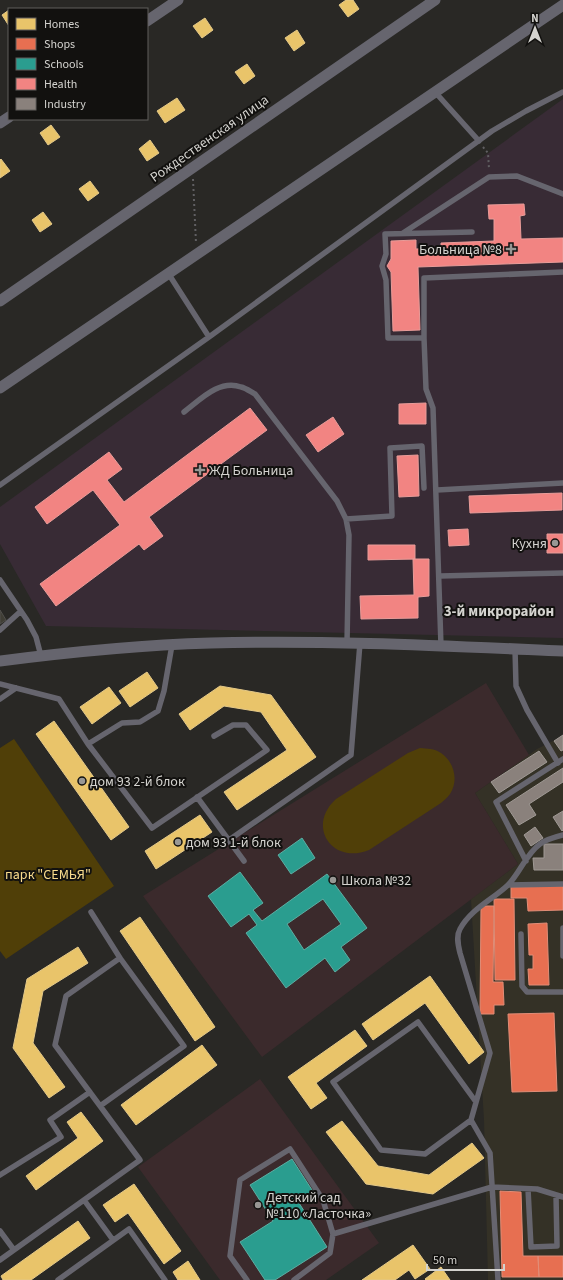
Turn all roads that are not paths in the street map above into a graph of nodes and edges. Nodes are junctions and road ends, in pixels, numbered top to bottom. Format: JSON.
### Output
{"nodes":[{"id":1,"x":178,"y":0,"type":"edge"},
{"id":2,"x":435,"y":0,"type":"edge"},
{"id":3,"x":563,"y":5,"type":"edge"},
{"id":4,"x":148,"y":20,"type":"edge"},
{"id":5,"x":435,"y":92,"type":"junction"},
{"id":6,"x":563,"y":92,"type":"edge"},
{"id":7,"x":479,"y":141,"type":"junction"},
{"id":8,"x":563,"y":194,"type":"edge"},
{"id":9,"x":472,"y":232,"type":"dead end"},
{"id":10,"x":403,"y":234,"type":"junction"},
{"id":11,"x":563,"y":272,"type":"edge"},
{"id":12,"x":168,"y":273,"type":"junction"},
{"id":13,"x":0,"y":301,"type":"edge"},
{"id":14,"x":209,"y":337,"type":"junction"},
{"id":15,"x":424,"y":338,"type":"junction"},
{"id":16,"x":0,"y":388,"type":"edge"},
{"id":17,"x":184,"y":412,"type":"dead end"},
{"id":18,"x":563,"y":484,"type":"edge"},
{"id":19,"x":0,"y":485,"type":"edge"},
{"id":20,"x":424,"y":488,"type":"dead end"},
{"id":21,"x":437,"y":490,"type":"junction"},
{"id":22,"x":346,"y":519,"type":"junction"},
{"id":23,"x":563,"y":573,"type":"edge"},
{"id":24,"x":440,"y":576,"type":"junction"},
{"id":25,"x":0,"y":580,"type":"edge"},
{"id":26,"x":21,"y":611,"type":"junction"},
{"id":27,"x":0,"y":630,"type":"edge"},
{"id":28,"x":347,"y":643,"type":"junction"},
{"id":29,"x":360,"y":643,"type":"junction"},
{"id":30,"x":172,"y":645,"type":"junction"},
{"id":31,"x":441,"y":646,"type":"junction"},
{"id":32,"x":515,"y":649,"type":"junction"},
{"id":33,"x":563,"y":651,"type":"edge"},
{"id":34,"x":41,"y":656,"type":"junction"},
{"id":35,"x":0,"y":661,"type":"edge"},
{"id":36,"x":0,"y":684,"type":"edge"},
{"id":37,"x":16,"y":688,"type":"junction"},
{"id":38,"x":0,"y":699,"type":"edge"},
{"id":39,"x":214,"y":736,"type":"dead end"},
{"id":40,"x":88,"y":744,"type":"junction"},
{"id":41,"x":560,"y":761,"type":"edge"},
{"id":42,"x":197,"y":797,"type":"junction"},
{"id":43,"x":563,"y":835,"type":"edge"},
{"id":44,"x":229,"y":840,"type":"junction"},
{"id":45,"x":244,"y":861,"type":"dead end"},
{"id":46,"x":526,"y":861,"type":"junction"},
{"id":47,"x":563,"y":884,"type":"edge"},
{"id":48,"x":508,"y":885,"type":"junction"},
{"id":49,"x":91,"y":912,"type":"dead end"},
{"id":50,"x":563,"y":928,"type":"edge"},
{"id":51,"x":521,"y":934,"type":"dead end"},
{"id":52,"x":563,"y":956,"type":"edge"},
{"id":53,"x":120,"y":958,"type":"junction"},
{"id":54,"x":563,"y":992,"type":"edge"},
{"id":55,"x":90,"y":1092,"type":"junction"},
{"id":56,"x":476,"y":1102,"type":"junction"},
{"id":57,"x":100,"y":1106,"type":"junction"},
{"id":58,"x":471,"y":1120,"type":"junction"},
{"id":59,"x":0,"y":1175,"type":"edge"},
{"id":60,"x":492,"y":1187,"type":"junction"},
{"id":61,"x":528,"y":1189,"type":"junction"},
{"id":62,"x":556,"y":1195,"type":"junction"},
{"id":63,"x":563,"y":1197,"type":"edge"},
{"id":64,"x":84,"y":1200,"type":"junction"},
{"id":65,"x":0,"y":1231,"type":"edge"},
{"id":66,"x":333,"y":1234,"type":"junction"},
{"id":67,"x":113,"y":1240,"type":"junction"},
{"id":68,"x":14,"y":1250,"type":"junction"},
{"id":69,"x":0,"y":1260,"type":"edge"},
{"id":70,"x":58,"y":1280,"type":"edge"},
{"id":71,"x":164,"y":1280,"type":"edge"},
{"id":72,"x":247,"y":1280,"type":"edge"},
{"id":73,"x":294,"y":1280,"type":"edge"},
{"id":74,"x":498,"y":1280,"type":"edge"}],
"edges":[{"from":1,"to":4,"type":"street"},
{"from":2,"to":13,"type":"street","name":"Рождественская улица"},
{"from":3,"to":5,"type":"street"},
{"from":5,"to":7,"type":"lane"},
{"from":5,"to":12,"type":"street"},
{"from":6,"to":7,"type":"lane"},
{"from":7,"to":14,"type":"lane"},
{"from":8,"to":10,"type":"lane"},
{"from":9,"to":10,"type":"lane"},
{"from":10,"to":15,"type":"lane"},
{"from":11,"to":15,"type":"lane"},
{"from":12,"to":14,"type":"lane"},
{"from":12,"to":16,"type":"street"},
{"from":14,"to":19,"type":"lane"},
{"from":15,"to":21,"type":"lane"},
{"from":17,"to":22,"type":"lane"},
{"from":18,"to":21,"type":"lane"},
{"from":20,"to":22,"type":"lane"},
{"from":21,"to":24,"type":"lane"},
{"from":22,"to":28,"type":"lane"},
{"from":23,"to":24,"type":"lane"},
{"from":24,"to":31,"type":"lane"},
{"from":25,"to":26,"type":"lane"},
{"from":26,"to":27,"type":"lane"},
{"from":26,"to":34,"type":"lane"},
{"from":28,"to":29,"type":"street"},
{"from":28,"to":30,"type":"street"},
{"from":29,"to":31,"type":"street"},
{"from":29,"to":44,"type":"lane"},
{"from":30,"to":34,"type":"street"},
{"from":30,"to":40,"type":"lane"},
{"from":31,"to":32,"type":"street"},
{"from":32,"to":33,"type":"street"},
{"from":32,"to":41,"type":"lane"},
{"from":34,"to":35,"type":"street"},
{"from":36,"to":37,"type":"lane"},
{"from":37,"to":38,"type":"lane"},
{"from":37,"to":40,"type":"lane"},
{"from":39,"to":42,"type":"lane"},
{"from":40,"to":42,"type":"lane"},
{"from":41,"to":46,"type":"lane"},
{"from":42,"to":44,"type":"lane"},
{"from":43,"to":46,"type":"lane"},
{"from":44,"to":45,"type":"lane"},
{"from":46,"to":48,"type":"lane"},
{"from":47,"to":48,"type":"lane"},
{"from":48,"to":56,"type":"lane"},
{"from":49,"to":53,"type":"lane"},
{"from":50,"to":52,"type":"lane"},
{"from":51,"to":54,"type":"lane"},
{"from":53,"to":55,"type":"lane"},
{"from":53,"to":57,"type":"lane"},
{"from":55,"to":57,"type":"lane"},
{"from":55,"to":59,"type":"lane"},
{"from":56,"to":58,"type":"lane"},
{"from":56,"to":58,"type":"lane"},
{"from":57,"to":64,"type":"lane"},
{"from":58,"to":60,"type":"lane"},
{"from":60,"to":61,"type":"lane"},
{"from":60,"to":66,"type":"lane"},
{"from":60,"to":74,"type":"lane"},
{"from":61,"to":62,"type":"lane"},
{"from":61,"to":62,"type":"lane"},
{"from":62,"to":63,"type":"lane"},
{"from":64,"to":67,"type":"lane"},
{"from":64,"to":68,"type":"lane"},
{"from":65,"to":68,"type":"lane"},
{"from":66,"to":72,"type":"lane"},
{"from":66,"to":73,"type":"lane"},
{"from":67,"to":70,"type":"lane"},
{"from":67,"to":71,"type":"lane"},
{"from":68,"to":69,"type":"lane"}]}
